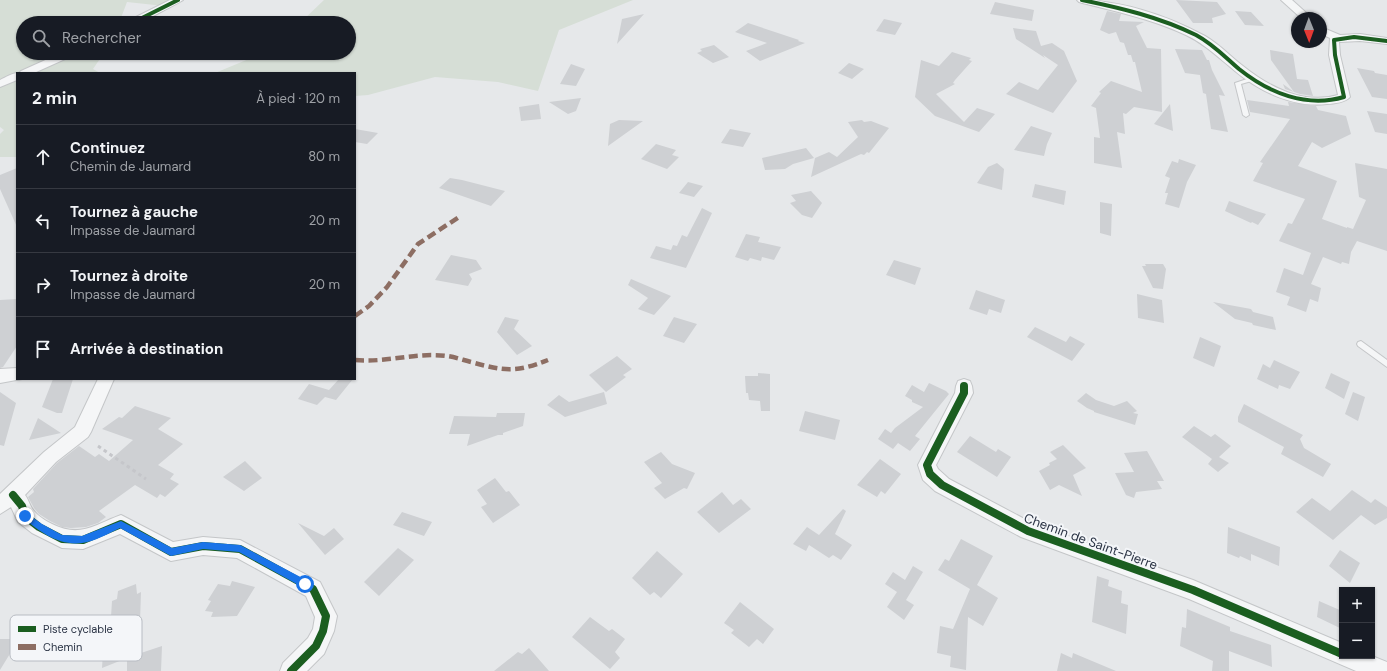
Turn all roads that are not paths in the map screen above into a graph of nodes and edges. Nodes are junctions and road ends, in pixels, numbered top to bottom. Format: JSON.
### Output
{"nodes":[{"id":1,"x":178,"y":0,"type":"edge"},
{"id":2,"x":1082,"y":0,"type":"edge"},
{"id":3,"x":1286,"y":0,"type":"edge"},
{"id":4,"x":1300,"y":12,"type":"edge"},
{"id":5,"x":146,"y":16,"type":"edge"},
{"id":6,"x":1327,"y":33,"type":"edge"},
{"id":7,"x":1339,"y":39,"type":"junction"},
{"id":8,"x":1387,"y":41,"type":"edge"},
{"id":9,"x":54,"y":60,"type":"edge"},
{"id":10,"x":27,"y":72,"type":"edge"},
{"id":11,"x":16,"y":76,"type":"edge"},
{"id":12,"x":1253,"y":79,"type":"junction"},
{"id":13,"x":0,"y":84,"type":"edge"},
{"id":14,"x":1246,"y":115,"type":"dead end"},
{"id":15,"x":1361,"y":344,"type":"dead end"},
{"id":16,"x":1387,"y":364,"type":"edge"},
{"id":17,"x":16,"y":374,"type":"edge"},
{"id":18,"x":0,"y":376,"type":"edge"},
{"id":19,"x":106,"y":380,"type":"edge"},
{"id":20,"x":964,"y":386,"type":"dead end"},
{"id":21,"x":6,"y":500,"type":"edge"},
{"id":22,"x":1339,"y":653,"type":"edge"},
{"id":23,"x":1354,"y":659,"type":"edge"},
{"id":24,"x":291,"y":671,"type":"edge"},
{"id":25,"x":1382,"y":671,"type":"edge"}],
"edges":[{"from":1,"to":5,"type":"street"},
{"from":2,"to":12,"type":"street"},
{"from":3,"to":4,"type":"street"},
{"from":6,"to":7,"type":"street"},
{"from":7,"to":8,"type":"street"},
{"from":7,"to":12,"type":"street"},
{"from":9,"to":10,"type":"street"},
{"from":11,"to":13,"type":"street"},
{"from":12,"to":14,"type":"lane"},
{"from":15,"to":16,"type":"lane"},
{"from":17,"to":18,"type":"street"},
{"from":19,"to":21,"type":"street"},
{"from":20,"to":22,"type":"street","name":"Chemin de Saint-Pierre"},
{"from":21,"to":24,"type":"street"},
{"from":23,"to":25,"type":"street"}]}
